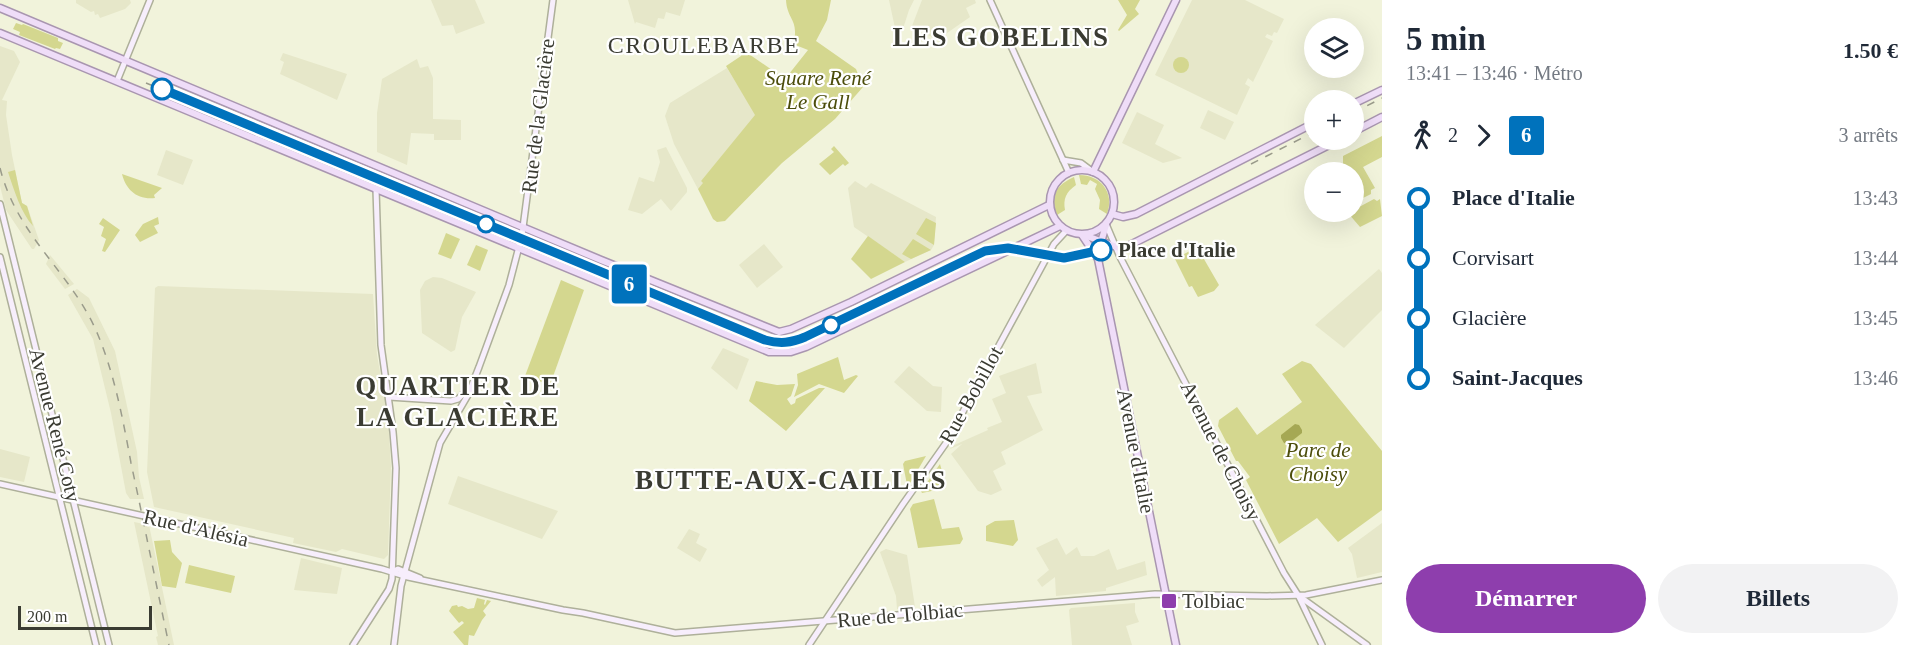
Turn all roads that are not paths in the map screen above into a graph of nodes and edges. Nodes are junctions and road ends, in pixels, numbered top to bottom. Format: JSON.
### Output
{"nodes":[{"id":1,"x":150,"y":0,"type":"edge"},
{"id":2,"x":553,"y":0,"type":"edge"},
{"id":3,"x":990,"y":0,"type":"edge"},
{"id":4,"x":1176,"y":0,"type":"edge"},
{"id":5,"x":0,"y":8,"type":"edge"},
{"id":6,"x":0,"y":33,"type":"edge"},
{"id":7,"x":126,"y":61,"type":"junction"},
{"id":8,"x":117,"y":81,"type":"junction"},
{"id":9,"x":1382,"y":90,"type":"edge"},
{"id":10,"x":1364,"y":99,"type":"edge"},
{"id":11,"x":1382,"y":117,"type":"edge"},
{"id":12,"x":1364,"y":126,"type":"edge"},
{"id":13,"x":1304,"y":128,"type":"edge"},
{"id":14,"x":1319,"y":150,"type":"edge"},
{"id":15,"x":1063,"y":160,"type":"junction"},
{"id":16,"x":1093,"y":172,"type":"junction"},
{"id":17,"x":1069,"y":173,"type":"junction"},
{"id":18,"x":376,"y":189,"type":"junction"},
{"id":19,"x":0,"y":204,"type":"edge"},
{"id":20,"x":1049,"y":205,"type":"junction"},
{"id":21,"x":1112,"y":214,"type":"junction"},
{"id":22,"x":1106,"y":224,"type":"junction"},
{"id":23,"x":524,"y":226,"type":"junction"},
{"id":24,"x":1060,"y":226,"type":"junction"},
{"id":25,"x":1066,"y":231,"type":"junction"},
{"id":26,"x":1083,"y":235,"type":"junction"},
{"id":27,"x":1101,"y":241,"type":"junction"},
{"id":28,"x":1115,"y":246,"type":"junction"},
{"id":29,"x":518,"y":248,"type":"junction"},
{"id":30,"x":1122,"y":249,"type":"junction"},
{"id":31,"x":1097,"y":256,"type":"junction"},
{"id":32,"x":1120,"y":256,"type":"junction"},
{"id":33,"x":0,"y":258,"type":"edge"},
{"id":34,"x":471,"y":386,"type":"junction"},
{"id":35,"x":389,"y":397,"type":"junction"},
{"id":36,"x":451,"y":401,"type":"junction"},
{"id":37,"x":456,"y":415,"type":"junction"},
{"id":38,"x":0,"y":484,"type":"edge"},
{"id":39,"x":60,"y":497,"type":"junction"},
{"id":40,"x":74,"y":501,"type":"junction"},
{"id":41,"x":393,"y":572,"type":"junction"},
{"id":42,"x":404,"y":573,"type":"junction"},
{"id":43,"x":1382,"y":580,"type":"edge"},
{"id":44,"x":1165,"y":594,"type":"junction"},
{"id":45,"x":1298,"y":595,"type":"junction"},
{"id":46,"x":825,"y":621,"type":"junction"},
{"id":47,"x":96,"y":645,"type":"edge"},
{"id":48,"x":109,"y":645,"type":"edge"},
{"id":49,"x":353,"y":645,"type":"edge"},
{"id":50,"x":394,"y":645,"type":"edge"},
{"id":51,"x":809,"y":645,"type":"edge"},
{"id":52,"x":1176,"y":645,"type":"edge"},
{"id":53,"x":1322,"y":645,"type":"edge"},
{"id":54,"x":1367,"y":645,"type":"edge"}],
"edges":[{"from":1,"to":7,"type":"street"},
{"from":2,"to":23,"type":"street","name":"Rue de la Glacière"},
{"from":3,"to":15,"type":"street"},
{"from":4,"to":16,"type":"main road"},
{"from":5,"to":7,"type":"main road"},
{"from":6,"to":8,"type":"main road"},
{"from":7,"to":8,"type":"street"},
{"from":7,"to":23,"type":"main road"},
{"from":8,"to":18,"type":"main road"},
{"from":9,"to":10,"type":"main road"},
{"from":11,"to":12,"type":"main road"},
{"from":13,"to":21,"type":"main road"},
{"from":14,"to":30,"type":"main road"},
{"from":15,"to":16,"type":"street"},
{"from":15,"to":17,"type":"street"},
{"from":16,"to":17,"type":"main road"},
{"from":16,"to":21,"type":"main road"},
{"from":17,"to":20,"type":"main road"},
{"from":18,"to":29,"type":"main road"},
{"from":18,"to":35,"type":"street"},
{"from":19,"to":40,"type":"street","name":"Avenue René Coty"},
{"from":20,"to":23,"type":"main road"},
{"from":20,"to":24,"type":"main road"},
{"from":21,"to":22,"type":"main road"},
{"from":22,"to":26,"type":"main road"},
{"from":22,"to":27,"type":"main road","name":"Avenue d'Italie"},
{"from":22,"to":28,"type":"street","name":"Avenue de Choisy"},
{"from":23,"to":29,"type":"street","name":"Rue de la Glacière"},
{"from":24,"to":25,"type":"main road"},
{"from":24,"to":29,"type":"main road"},
{"from":25,"to":26,"type":"main road"},
{"from":25,"to":46,"type":"street","name":"Rue Bobillot"},
{"from":26,"to":27,"type":"main road"},
{"from":26,"to":31,"type":"main road","name":"Avenue d'Italie"},
{"from":27,"to":28,"type":"main road"},
{"from":27,"to":31,"type":"main road","name":"Avenue d'Italie"},
{"from":28,"to":30,"type":"main road"},
{"from":28,"to":32,"type":"street","name":"Avenue de Choisy"},
{"from":29,"to":34,"type":"street","name":"Rue de la Glacière"},
{"from":30,"to":32,"type":"street"},
{"from":31,"to":44,"type":"main road","name":"Avenue d'Italie"},
{"from":32,"to":45,"type":"street","name":"Avenue de Choisy"},
{"from":33,"to":39,"type":"street","name":"Avenue René Coty"},
{"from":34,"to":36,"type":"street"},
{"from":34,"to":37,"type":"street","name":"Rue de la Glacière"},
{"from":35,"to":36,"type":"street"},
{"from":35,"to":41,"type":"street"},
{"from":36,"to":37,"type":"street"},
{"from":37,"to":42,"type":"street","name":"Rue de la Glacière"},
{"from":38,"to":39,"type":"street","name":"Rue d'Alésia"},
{"from":39,"to":40,"type":"street","name":"Rue d'Alésia"},
{"from":39,"to":47,"type":"street","name":"Avenue René Coty"},
{"from":40,"to":41,"type":"street","name":"Rue d'Alésia"},
{"from":40,"to":48,"type":"street","name":"Avenue René Coty"},
{"from":41,"to":42,"type":"street","name":"Rue d'Alésia"},
{"from":41,"to":49,"type":"street"},
{"from":42,"to":46,"type":"street","name":"Rue de Tolbiac"},
{"from":42,"to":50,"type":"street","name":"Rue de la Glacière"},
{"from":43,"to":45,"type":"street","name":"Rue de Tolbiac"},
{"from":44,"to":45,"type":"street","name":"Rue de Tolbiac"},
{"from":44,"to":46,"type":"street","name":"Rue de Tolbiac"},
{"from":44,"to":52,"type":"main road","name":"Avenue d'Italie"},
{"from":45,"to":53,"type":"street","name":"Avenue de Choisy"},
{"from":45,"to":54,"type":"street"},
{"from":46,"to":51,"type":"street","name":"Rue Bobillot"}]}
